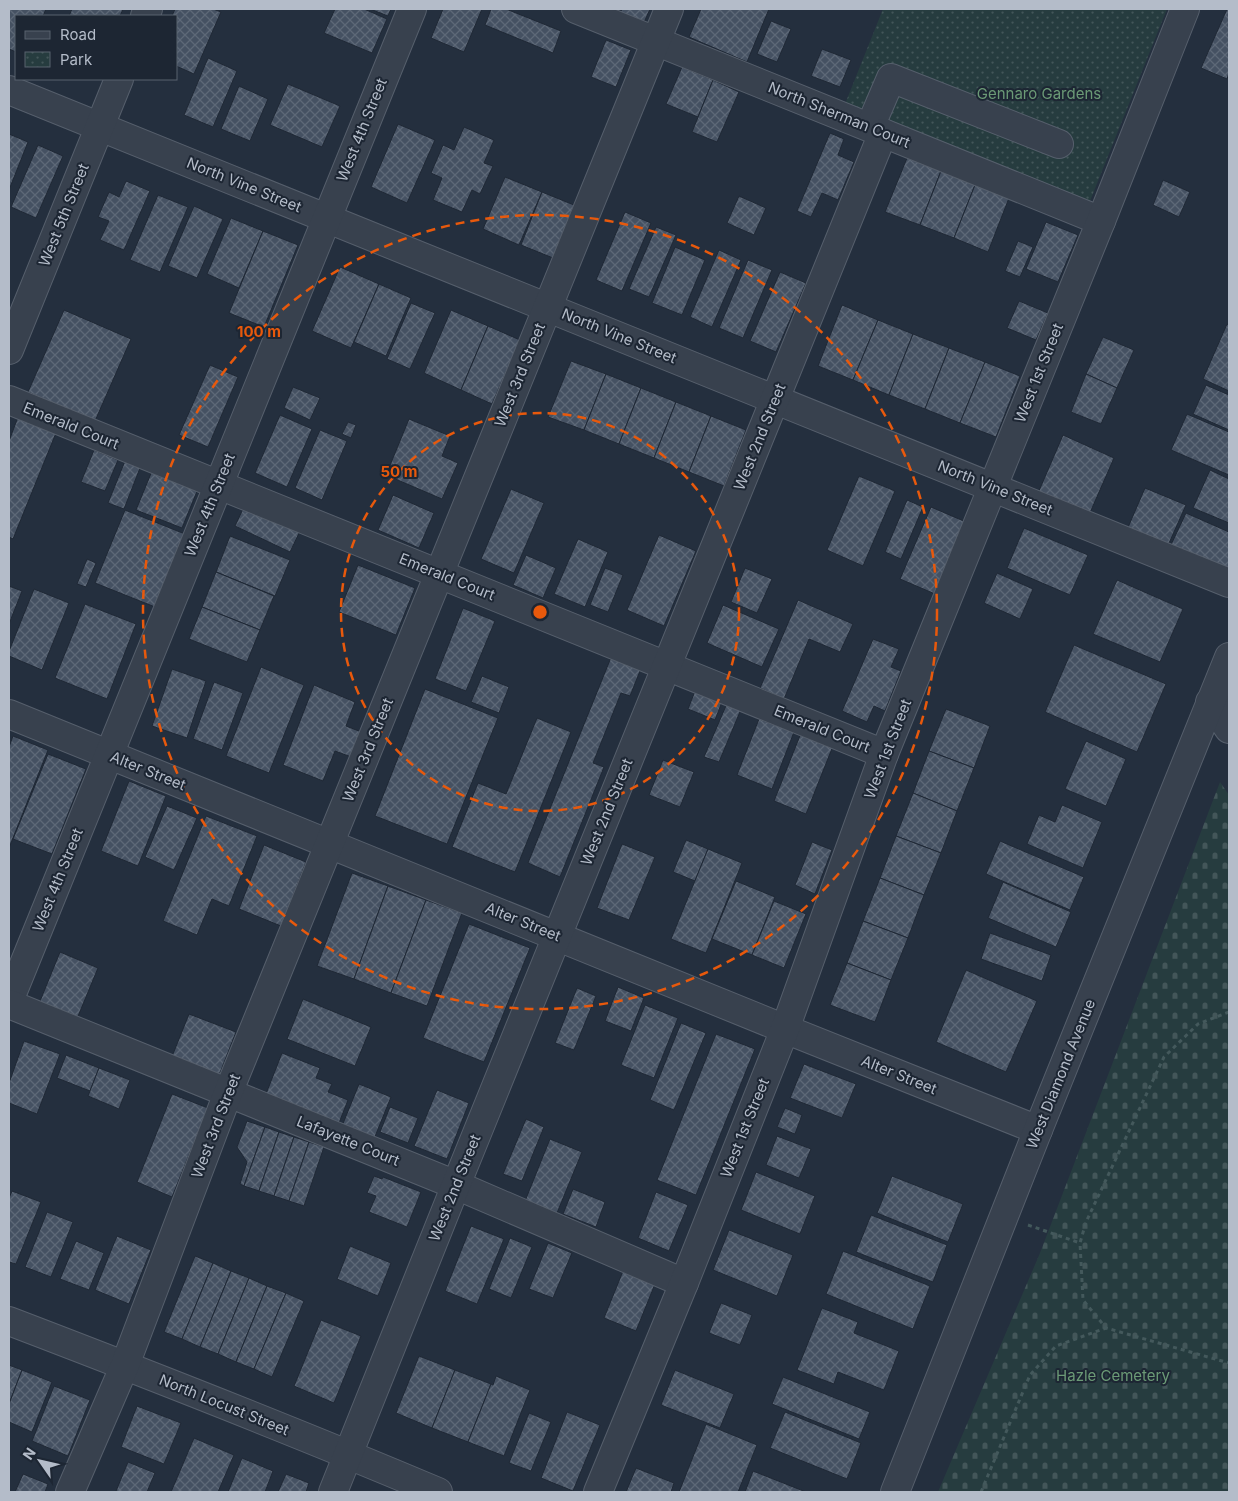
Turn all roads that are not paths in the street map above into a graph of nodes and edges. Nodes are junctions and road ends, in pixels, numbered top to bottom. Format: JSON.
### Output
{"nodes":[{"id":1,"x":412,"y":9,"type":"edge"},
{"id":2,"x":576,"y":9,"type":"edge"},
{"id":3,"x":669,"y":9,"type":"edge"},
{"id":4,"x":1185,"y":9,"type":"edge"},
{"id":5,"x":656,"y":41,"type":"junction"},
{"id":6,"x":119,"y":80,"type":"edge"},
{"id":7,"x":9,"y":90,"type":"edge"},
{"id":8,"x":100,"y":127,"type":"junction"},
{"id":9,"x":876,"y":130,"type":"junction"},
{"id":10,"x":1059,"y":144,"type":"dead end"},
{"id":11,"x":326,"y":218,"type":"junction"},
{"id":12,"x":1101,"y":221,"type":"junction"},
{"id":13,"x":547,"y":307,"type":"junction"},
{"id":14,"x":9,"y":350,"type":"edge"},
{"id":15,"x":775,"y":399,"type":"junction"},
{"id":16,"x":9,"y":400,"type":"edge"},
{"id":17,"x":218,"y":485,"type":"junction"},
{"id":18,"x":993,"y":487,"type":"junction"},
{"id":19,"x":439,"y":574,"type":"junction"},
{"id":20,"x":1229,"y":583,"type":"edge"},
{"id":21,"x":1229,"y":657,"type":"edge"},
{"id":22,"x":667,"y":666,"type":"junction"},
{"id":23,"x":1220,"y":695,"type":"edge"},
{"id":24,"x":9,"y":714,"type":"edge"},
{"id":25,"x":1229,"y":729,"type":"edge"},
{"id":26,"x":884,"y":754,"type":"junction"},
{"id":27,"x":109,"y":755,"type":"junction"},
{"id":28,"x":329,"y":844,"type":"junction"},
{"id":29,"x":557,"y":936,"type":"junction"},
{"id":30,"x":9,"y":1003,"type":"edge"},
{"id":31,"x":785,"y":1029,"type":"junction"},
{"id":32,"x":228,"y":1093,"type":"junction"},
{"id":33,"x":1038,"y":1130,"type":"junction"},
{"id":34,"x":456,"y":1185,"type":"junction"},
{"id":35,"x":684,"y":1283,"type":"junction"},
{"id":36,"x":9,"y":1321,"type":"edge"},
{"id":37,"x":125,"y":1365,"type":"junction"},
{"id":38,"x":348,"y":1454,"type":"junction"},
{"id":39,"x":70,"y":1492,"type":"edge"},
{"id":40,"x":333,"y":1492,"type":"edge"},
{"id":41,"x":438,"y":1492,"type":"edge"},
{"id":42,"x":598,"y":1492,"type":"edge"},
{"id":43,"x":894,"y":1492,"type":"edge"}],
"edges":[{"from":1,"to":11,"type":"street","name":"West 4th Street"},
{"from":2,"to":5,"type":"street","name":"North Sherman Court"},
{"from":3,"to":5,"type":"street","name":"West 3rd Street"},
{"from":4,"to":12,"type":"street","name":"West 1st Street"},
{"from":5,"to":9,"type":"street","name":"North Sherman Court"},
{"from":5,"to":13,"type":"street","name":"West 3rd Street"},
{"from":6,"to":8,"type":"street","name":"West 5th Street"},
{"from":7,"to":8,"type":"street","name":"North Vine Street"},
{"from":8,"to":11,"type":"street","name":"North Vine Street"},
{"from":8,"to":14,"type":"street","name":"West 5th Street"},
{"from":9,"to":10,"type":"street","name":"West 2nd Street"},
{"from":9,"to":12,"type":"street","name":"North Sherman Court"},
{"from":9,"to":15,"type":"street","name":"West 2nd Street"},
{"from":11,"to":13,"type":"street","name":"North Vine Street"},
{"from":11,"to":17,"type":"street","name":"West 4th Street"},
{"from":12,"to":18,"type":"street","name":"West 1st Street"},
{"from":13,"to":15,"type":"street","name":"North Vine Street"},
{"from":13,"to":19,"type":"street","name":"West 3rd Street"},
{"from":15,"to":18,"type":"street","name":"North Vine Street"},
{"from":15,"to":22,"type":"street","name":"West 2nd Street"},
{"from":16,"to":17,"type":"street","name":"Emerald Court"},
{"from":17,"to":19,"type":"street","name":"Emerald Court"},
{"from":17,"to":27,"type":"street","name":"West 4th Street"},
{"from":18,"to":20,"type":"street","name":"North Vine Street"},
{"from":18,"to":26,"type":"street","name":"West 1st Street"},
{"from":19,"to":22,"type":"street","name":"Emerald Court"},
{"from":19,"to":28,"type":"street","name":"West 3rd Street"},
{"from":21,"to":23,"type":"street","name":"West Diamond Avenue"},
{"from":22,"to":26,"type":"street","name":"Emerald Court"},
{"from":22,"to":29,"type":"street","name":"West 2nd Street"},
{"from":23,"to":25,"type":"street"},
{"from":23,"to":33,"type":"street","name":"West Diamond Avenue"},
{"from":24,"to":27,"type":"street","name":"Alter Street"},
{"from":26,"to":31,"type":"street","name":"West 1st Street"},
{"from":27,"to":28,"type":"street","name":"Alter Street"},
{"from":27,"to":30,"type":"street","name":"West 4th Street"},
{"from":28,"to":29,"type":"street","name":"Alter Street"},
{"from":28,"to":32,"type":"street","name":"West 3rd Street"},
{"from":29,"to":31,"type":"street","name":"Alter Street"},
{"from":29,"to":34,"type":"street","name":"West 2nd Street"},
{"from":30,"to":32,"type":"street","name":"Lafayette Court"},
{"from":31,"to":33,"type":"street","name":"Alter Street"},
{"from":31,"to":35,"type":"street","name":"West 1st Street"},
{"from":32,"to":34,"type":"street","name":"Lafayette Court"},
{"from":32,"to":37,"type":"street","name":"West 3rd Street"},
{"from":33,"to":43,"type":"street","name":"West Diamond Avenue"},
{"from":34,"to":35,"type":"street","name":"Lafayette Court"},
{"from":34,"to":38,"type":"street","name":"West 2nd Street"},
{"from":35,"to":42,"type":"street","name":"West 1st Street"},
{"from":36,"to":37,"type":"street","name":"North Locust Street"},
{"from":37,"to":38,"type":"street","name":"North Locust Street"},
{"from":37,"to":39,"type":"street","name":"West 3rd Street"},
{"from":38,"to":40,"type":"street","name":"West 2nd Street"},
{"from":38,"to":41,"type":"street","name":"North Locust Street"}]}
